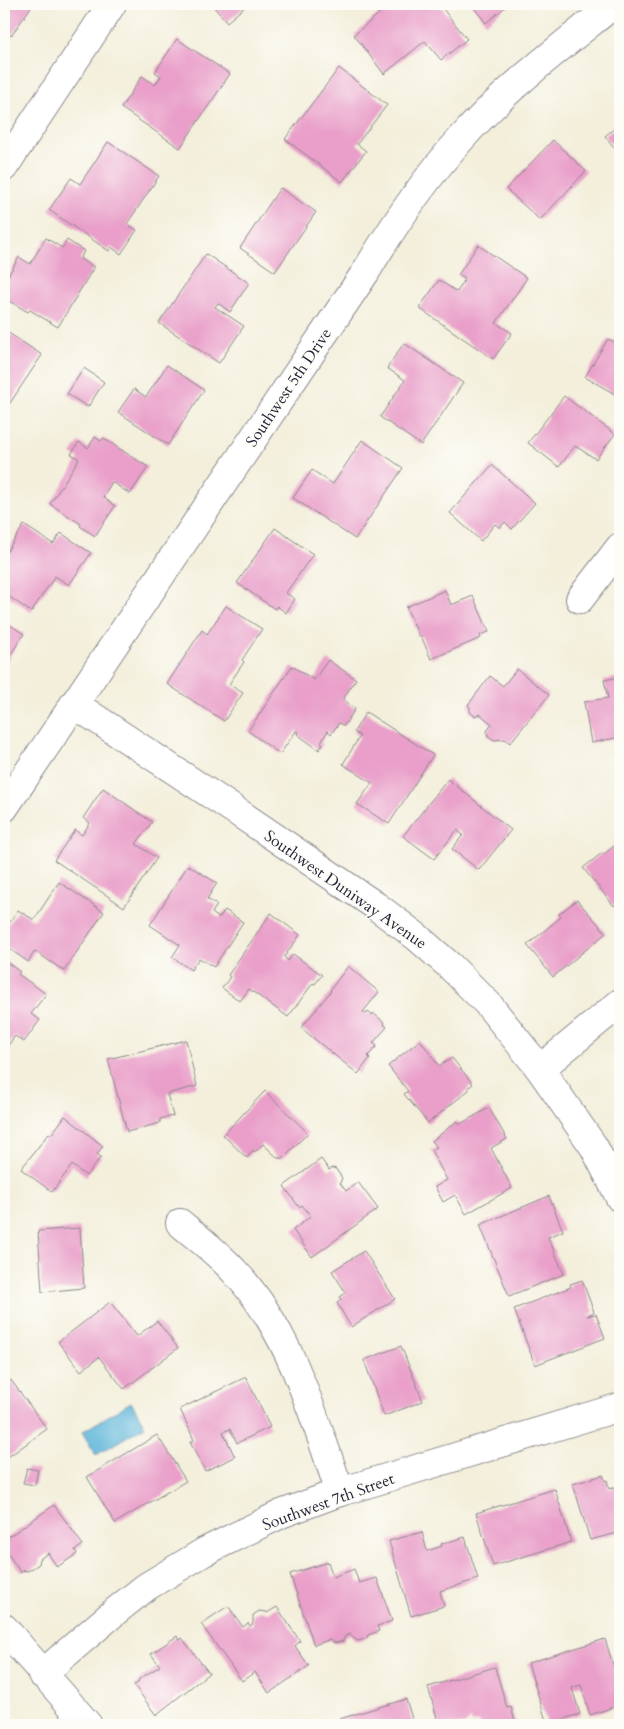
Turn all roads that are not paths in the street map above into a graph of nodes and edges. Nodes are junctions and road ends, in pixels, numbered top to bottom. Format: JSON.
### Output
{"nodes":[{"id":1,"x":112,"y":4,"type":"edge"},
{"id":2,"x":614,"y":4,"type":"edge"},
{"id":3,"x":4,"y":167,"type":"edge"},
{"id":4,"x":620,"y":547,"type":"edge"},
{"id":5,"x":580,"y":599,"type":"dead end"},
{"id":6,"x":74,"y":704,"type":"junction"},
{"id":7,"x":4,"y":808,"type":"edge"},
{"id":8,"x":620,"y":1003,"type":"edge"},
{"id":9,"x":540,"y":1069,"type":"junction"},
{"id":10,"x":620,"y":1198,"type":"edge"},
{"id":11,"x":180,"y":1223,"type":"dead end"},
{"id":12,"x":620,"y":1407,"type":"edge"},
{"id":13,"x":340,"y":1492,"type":"junction"},
{"id":14,"x":4,"y":1628,"type":"edge"},
{"id":15,"x":42,"y":1674,"type":"junction"},
{"id":16,"x":88,"y":1725,"type":"edge"}],
"edges":[{"from":1,"to":3,"type":"street"},
{"from":2,"to":6,"type":"street","name":"Southwest 5th Drive"},
{"from":4,"to":5,"type":"street"},
{"from":6,"to":7,"type":"street","name":"Southwest 5th Drive"},
{"from":6,"to":9,"type":"street","name":"Southwest Duniway Avenue"},
{"from":8,"to":9,"type":"street"},
{"from":9,"to":10,"type":"street","name":"Southwest Duniway Avenue"},
{"from":11,"to":13,"type":"street"},
{"from":12,"to":13,"type":"street","name":"Southwest 7th Street"},
{"from":13,"to":15,"type":"street","name":"Southwest 7th Street"},
{"from":14,"to":15,"type":"street"},
{"from":15,"to":16,"type":"street"}]}
